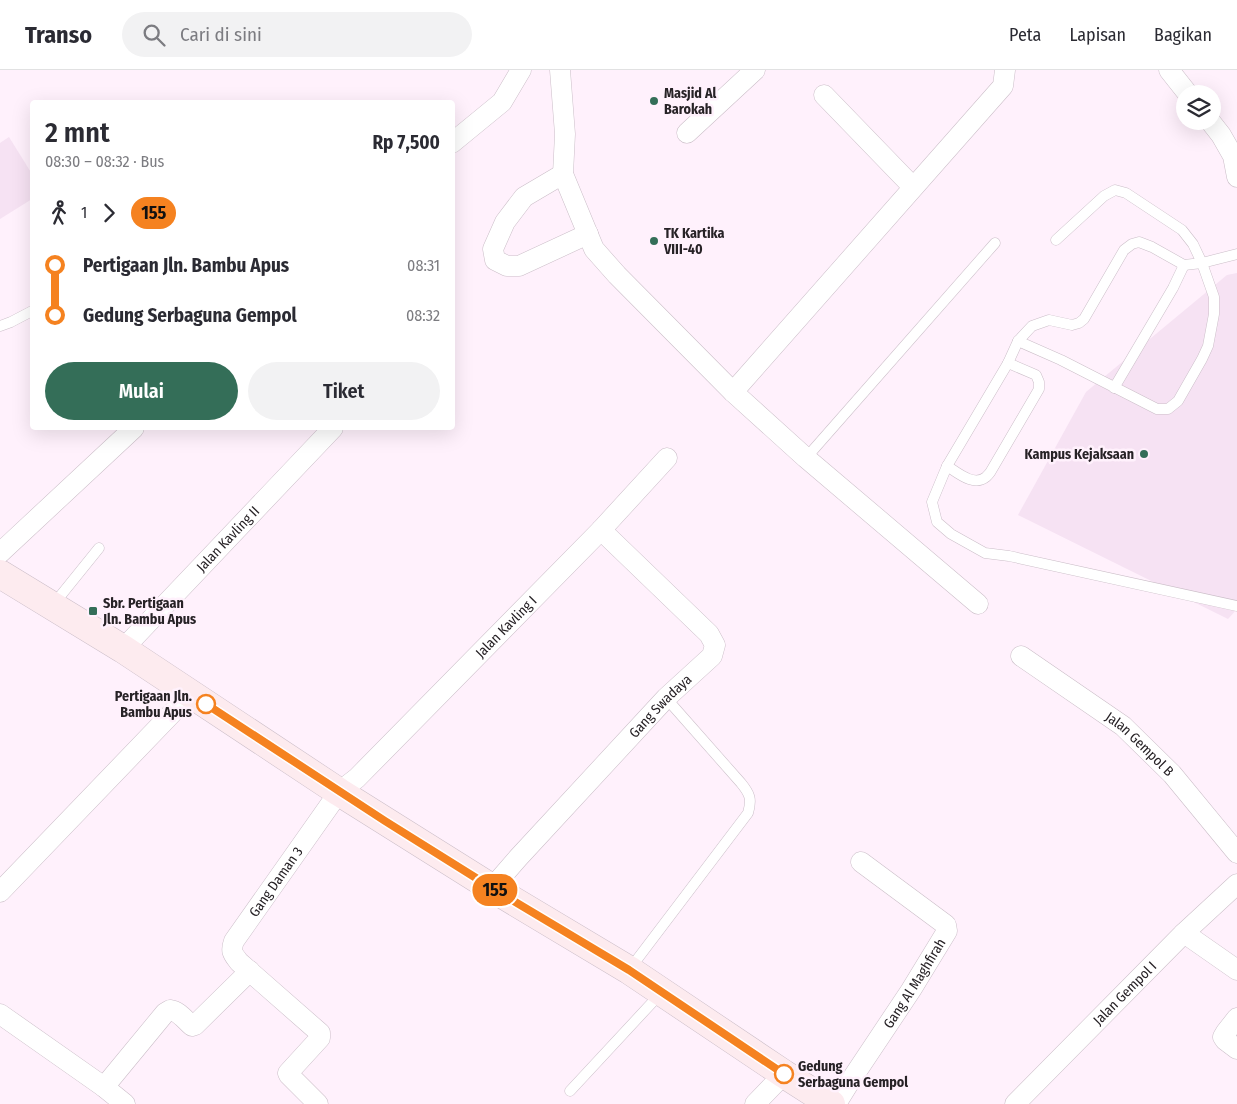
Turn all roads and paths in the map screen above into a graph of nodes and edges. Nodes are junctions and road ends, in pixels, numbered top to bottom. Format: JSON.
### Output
{"nodes":[{"id":1,"x":521,"y":70,"type":"edge"},
{"id":2,"x":560,"y":70,"type":"edge"},
{"id":3,"x":755,"y":70,"type":"edge"},
{"id":4,"x":1005,"y":70,"type":"edge"},
{"id":5,"x":1169,"y":70,"type":"edge"},
{"id":6,"x":1181,"y":85,"type":"edge"},
{"id":7,"x":824,"y":95,"type":"dead end"},
{"id":8,"x":1216,"y":130,"type":"edge"},
{"id":9,"x":687,"y":133,"type":"dead end"},
{"id":10,"x":455,"y":141,"type":"edge"},
{"id":11,"x":563,"y":174,"type":"junction"},
{"id":12,"x":1237,"y":177,"type":"edge"},
{"id":13,"x":913,"y":186,"type":"junction"},
{"id":14,"x":588,"y":234,"type":"junction"},
{"id":15,"x":1056,"y":240,"type":"dead end"},
{"id":16,"x":995,"y":244,"type":"dead end"},
{"id":17,"x":1237,"y":254,"type":"edge"},
{"id":18,"x":1202,"y":263,"type":"junction"},
{"id":19,"x":1184,"y":265,"type":"junction"},
{"id":20,"x":30,"y":312,"type":"edge"},
{"id":21,"x":0,"y":326,"type":"edge"},
{"id":22,"x":1018,"y":341,"type":"junction"},
{"id":23,"x":1008,"y":363,"type":"junction"},
{"id":24,"x":1114,"y":388,"type":"junction"},
{"id":25,"x":733,"y":392,"type":"junction"},
{"id":26,"x":132,"y":430,"type":"edge"},
{"id":27,"x":330,"y":430,"type":"edge"},
{"id":28,"x":667,"y":458,"type":"dead end"},
{"id":29,"x":806,"y":458,"type":"junction"},
{"id":30,"x":947,"y":466,"type":"junction"},
{"id":31,"x":601,"y":530,"type":"junction"},
{"id":32,"x":100,"y":548,"type":"dead end"},
{"id":33,"x":0,"y":553,"type":"edge"},
{"id":34,"x":0,"y":574,"type":"edge"},
{"id":35,"x":978,"y":604,"type":"dead end"},
{"id":36,"x":52,"y":606,"type":"junction"},
{"id":37,"x":1237,"y":606,"type":"edge"},
{"id":38,"x":123,"y":649,"type":"junction"},
{"id":39,"x":1021,"y":656,"type":"dead end"},
{"id":40,"x":190,"y":692,"type":"junction"},
{"id":41,"x":666,"y":698,"type":"junction"},
{"id":42,"x":339,"y":792,"type":"junction"},
{"id":43,"x":1237,"y":852,"type":"edge"},
{"id":44,"x":861,"y":862,"type":"dead end"},
{"id":45,"x":1237,"y":884,"type":"edge"},
{"id":46,"x":492,"y":888,"type":"junction"},
{"id":47,"x":0,"y":892,"type":"edge"},
{"id":48,"x":1184,"y":933,"type":"junction"},
{"id":49,"x":629,"y":970,"type":"junction"},
{"id":50,"x":1237,"y":970,"type":"edge"},
{"id":51,"x":250,"y":971,"type":"junction"},
{"id":52,"x":662,"y":992,"type":"junction"},
{"id":53,"x":0,"y":1014,"type":"edge"},
{"id":54,"x":1237,"y":1018,"type":"edge"},
{"id":55,"x":1237,"y":1049,"type":"edge"},
{"id":56,"x":784,"y":1074,"type":"junction"},
{"id":57,"x":104,"y":1087,"type":"junction"},
{"id":58,"x":570,"y":1092,"type":"dead end"},
{"id":59,"x":125,"y":1104,"type":"edge"},
{"id":60,"x":318,"y":1104,"type":"edge"},
{"id":61,"x":755,"y":1104,"type":"edge"},
{"id":62,"x":831,"y":1104,"type":"edge"},
{"id":63,"x":836,"y":1104,"type":"edge"},
{"id":64,"x":1014,"y":1104,"type":"edge"}],
"edges":[{"from":1,"to":10,"type":"street"},
{"from":2,"to":11,"type":"street"},
{"from":3,"to":9,"type":"street"},
{"from":4,"to":13,"type":"street"},
{"from":5,"to":6,"type":"street"},
{"from":7,"to":13,"type":"street"},
{"from":8,"to":12,"type":"street"},
{"from":11,"to":14,"type":"street"},
{"from":11,"to":14,"type":"street"},
{"from":13,"to":25,"type":"street"},
{"from":14,"to":25,"type":"street"},
{"from":15,"to":18,"type":"lane"},
{"from":16,"to":29,"type":"lane"},
{"from":17,"to":18,"type":"lane"},
{"from":18,"to":19,"type":"lane"},
{"from":18,"to":24,"type":"lane"},
{"from":19,"to":22,"type":"lane"},
{"from":19,"to":24,"type":"lane"},
{"from":20,"to":21,"type":"lane"},
{"from":22,"to":23,"type":"lane"},
{"from":22,"to":24,"type":"lane"},
{"from":23,"to":30,"type":"lane"},
{"from":23,"to":30,"type":"lane"},
{"from":25,"to":29,"type":"street"},
{"from":26,"to":33,"type":"street"},
{"from":27,"to":38,"type":"street","name":"Jalan Kavling II"},
{"from":28,"to":31,"type":"street","name":"Jalan Kavling I"},
{"from":29,"to":35,"type":"street"},
{"from":30,"to":37,"type":"lane"},
{"from":31,"to":41,"type":"street","name":"Gang Swadaya"},
{"from":31,"to":42,"type":"street","name":"Jalan Kavling I"},
{"from":32,"to":36,"type":"lane"},
{"from":34,"to":36,"type":"main road"},
{"from":36,"to":38,"type":"main road"},
{"from":38,"to":40,"type":"main road"},
{"from":39,"to":43,"type":"street","name":"Jalan Gempol B"},
{"from":40,"to":42,"type":"main road"},
{"from":40,"to":47,"type":"street"},
{"from":41,"to":46,"type":"street","name":"Gang Swadaya"},
{"from":41,"to":49,"type":"lane"},
{"from":42,"to":46,"type":"main road"},
{"from":42,"to":51,"type":"street","name":"Gang Daman 3"},
{"from":44,"to":63,"type":"street","name":"Gang Al Maghfirah"},
{"from":45,"to":48,"type":"street","name":"Jalan Gempol I"},
{"from":46,"to":49,"type":"main road"},
{"from":48,"to":50,"type":"street"},
{"from":48,"to":64,"type":"street","name":"Jalan Gempol I"},
{"from":49,"to":52,"type":"main road"},
{"from":51,"to":57,"type":"street"},
{"from":51,"to":60,"type":"street","name":"Gang Daman 3"},
{"from":52,"to":56,"type":"main road"},
{"from":52,"to":58,"type":"lane"},
{"from":53,"to":57,"type":"street"},
{"from":54,"to":55,"type":"street"},
{"from":56,"to":61,"type":"street"},
{"from":56,"to":62,"type":"main road"},
{"from":57,"to":59,"type":"street"}]}
